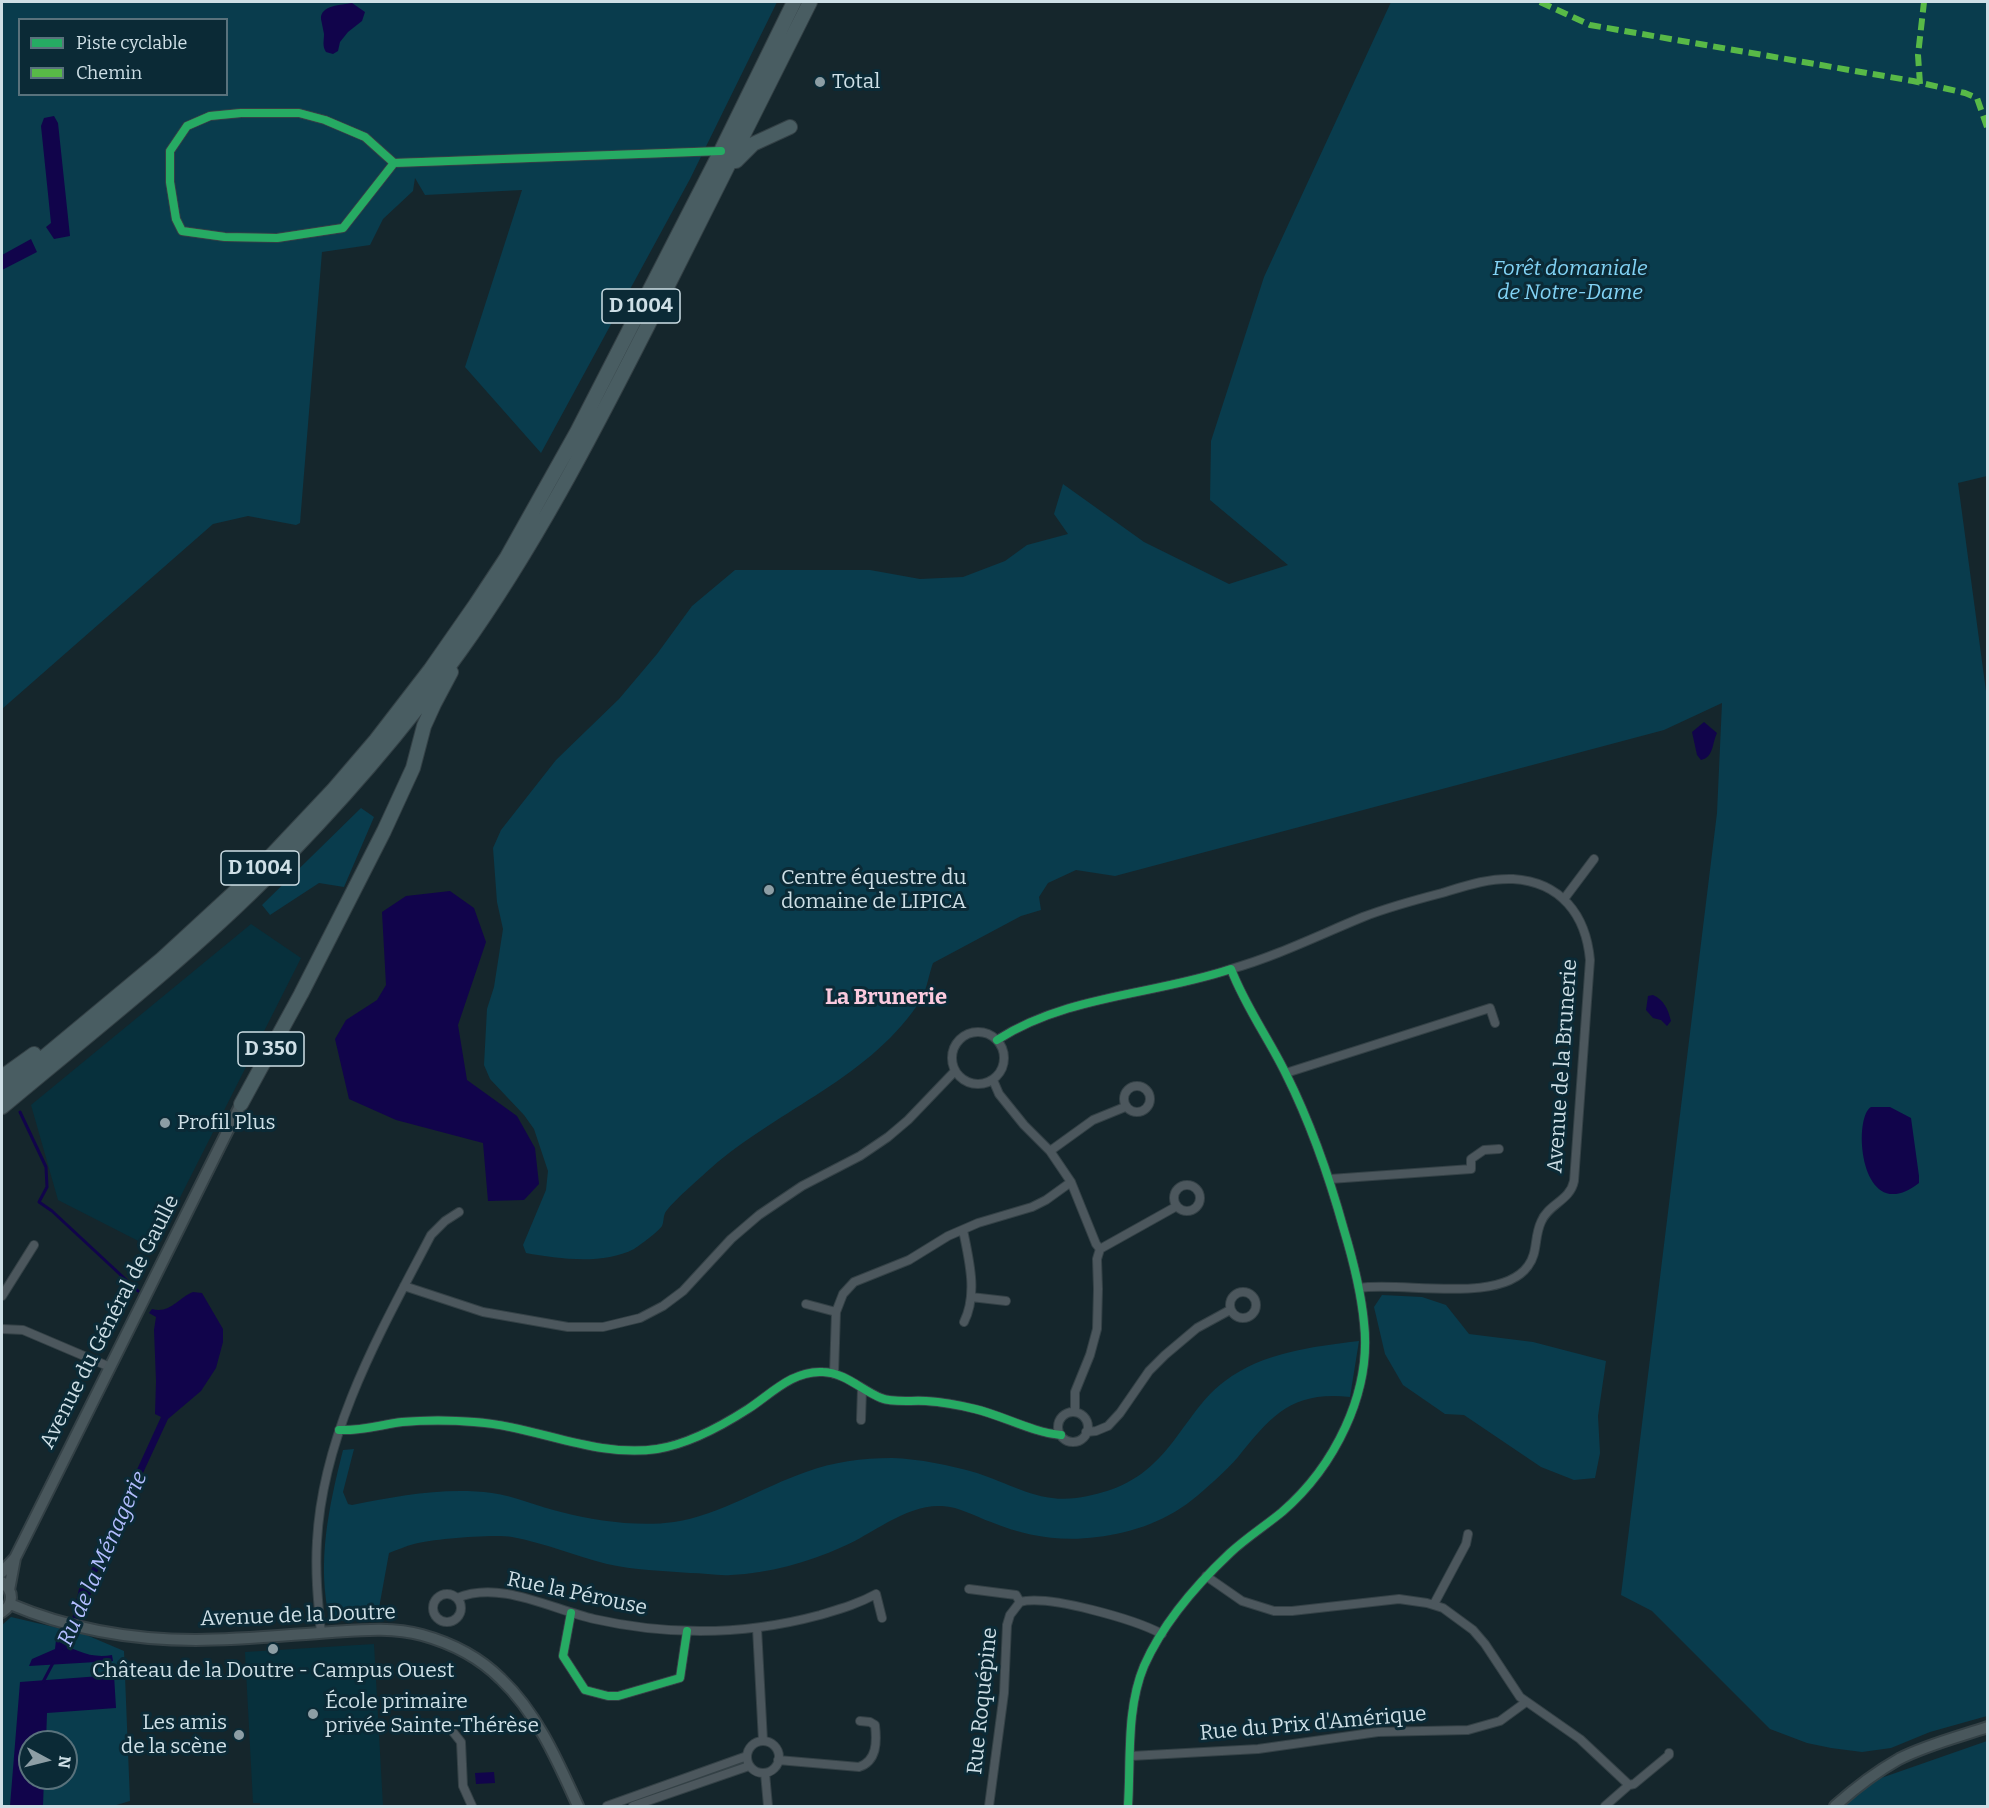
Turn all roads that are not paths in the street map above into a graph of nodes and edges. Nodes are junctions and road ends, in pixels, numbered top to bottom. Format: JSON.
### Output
{"nodes":[{"id":1,"x":794,"y":2,"type":"edge"},
{"id":2,"x":810,"y":2,"type":"edge"},
{"id":3,"x":790,"y":127,"type":"dead end"},
{"id":4,"x":721,"y":151,"type":"junction"},
{"id":5,"x":394,"y":163,"type":"junction"},
{"id":6,"x":726,"y":171,"type":"junction"},
{"id":7,"x":458,"y":654,"type":"junction"},
{"id":8,"x":1594,"y":860,"type":"dead end"},
{"id":9,"x":1564,"y":900,"type":"junction"},
{"id":10,"x":1231,"y":969,"type":"junction"},
{"id":11,"x":1495,"y":1023,"type":"dead end"},
{"id":12,"x":65,"y":1040,"type":"junction"},
{"id":13,"x":997,"y":1040,"type":"junction"},
{"id":14,"x":955,"y":1071,"type":"junction"},
{"id":15,"x":1286,"y":1073,"type":"junction"},
{"id":16,"x":2,"y":1077,"type":"edge"},
{"id":17,"x":993,"y":1080,"type":"junction"},
{"id":18,"x":2,"y":1092,"type":"edge"},
{"id":19,"x":241,"y":1104,"type":"joint"},
{"id":20,"x":2,"y":1107,"type":"edge"},
{"id":21,"x":1125,"y":1107,"type":"dead end"},
{"id":22,"x":1499,"y":1149,"type":"dead end"},
{"id":23,"x":1050,"y":1151,"type":"junction"},
{"id":24,"x":1330,"y":1179,"type":"junction"},
{"id":25,"x":1071,"y":1182,"type":"junction"},
{"id":26,"x":1177,"y":1206,"type":"dead end"},
{"id":27,"x":459,"y":1212,"type":"dead end"},
{"id":28,"x":963,"y":1230,"type":"junction"},
{"id":29,"x":34,"y":1245,"type":"dead end"},
{"id":30,"x":1100,"y":1249,"type":"junction"},
{"id":31,"x":404,"y":1286,"type":"junction"},
{"id":32,"x":1359,"y":1288,"type":"junction"},
{"id":33,"x":2,"y":1296,"type":"edge"},
{"id":34,"x":971,"y":1297,"type":"junction"},
{"id":35,"x":1006,"y":1301,"type":"dead end"},
{"id":36,"x":806,"y":1304,"type":"dead end"},
{"id":37,"x":1230,"y":1310,"type":"dead end"},
{"id":38,"x":836,"y":1312,"type":"junction"},
{"id":39,"x":964,"y":1323,"type":"dead end"},
{"id":40,"x":2,"y":1329,"type":"edge"},
{"id":41,"x":110,"y":1367,"type":"junction"},
{"id":42,"x":834,"y":1374,"type":"junction"},
{"id":43,"x":862,"y":1388,"type":"junction"},
{"id":44,"x":1075,"y":1412,"type":"junction"},
{"id":45,"x":861,"y":1420,"type":"dead end"},
{"id":46,"x":339,"y":1430,"type":"junction"},
{"id":47,"x":1086,"y":1432,"type":"junction"},
{"id":48,"x":1061,"y":1435,"type":"junction"},
{"id":49,"x":1468,"y":1534,"type":"dead end"},
{"id":50,"x":15,"y":1558,"type":"junction"},
{"id":51,"x":2,"y":1572,"type":"edge"},
{"id":52,"x":1206,"y":1576,"type":"junction"},
{"id":53,"x":5,"y":1586,"type":"edge"},
{"id":54,"x":969,"y":1588,"type":"dead end"},
{"id":55,"x":457,"y":1598,"type":"dead end"},
{"id":56,"x":1020,"y":1602,"type":"junction"},
{"id":57,"x":10,"y":1604,"type":"junction"},
{"id":58,"x":1434,"y":1604,"type":"junction"},
{"id":59,"x":2,"y":1612,"type":"edge"},
{"id":60,"x":571,"y":1613,"type":"junction"},
{"id":61,"x":882,"y":1618,"type":"dead end"},
{"id":62,"x":757,"y":1628,"type":"junction"},
{"id":63,"x":687,"y":1631,"type":"junction"},
{"id":64,"x":321,"y":1633,"type":"junction"},
{"id":65,"x":1162,"y":1634,"type":"junction"},
{"id":66,"x":1526,"y":1702,"type":"junction"},
{"id":67,"x":860,"y":1721,"type":"dead end"},
{"id":68,"x":449,"y":1727,"type":"dead end"},
{"id":69,"x":1988,"y":1727,"type":"edge"},
{"id":70,"x":763,"y":1741,"type":"junction"},
{"id":71,"x":1669,"y":1753,"type":"dead end"},
{"id":72,"x":747,"y":1756,"type":"junction"},
{"id":73,"x":1131,"y":1756,"type":"junction"},
{"id":74,"x":778,"y":1760,"type":"junction"},
{"id":75,"x":749,"y":1766,"type":"junction"},
{"id":76,"x":765,"y":1773,"type":"junction"},
{"id":77,"x":1629,"y":1785,"type":"junction"},
{"id":78,"x":472,"y":1806,"type":"edge"},
{"id":79,"x":578,"y":1806,"type":"edge"},
{"id":80,"x":607,"y":1806,"type":"edge"},
{"id":81,"x":633,"y":1806,"type":"edge"},
{"id":82,"x":768,"y":1806,"type":"edge"},
{"id":83,"x":989,"y":1806,"type":"edge"},
{"id":84,"x":1128,"y":1806,"type":"edge"},
{"id":85,"x":1605,"y":1806,"type":"edge"},
{"id":86,"x":1835,"y":1806,"type":"edge"}],
"edges":[{"from":1,"to":4,"type":"highway","number":"D 1004"},
{"from":2,"to":6,"type":"highway","number":"D 1004"},
{"from":3,"to":6,"type":"highway"},
{"from":4,"to":5,"type":"street"},
{"from":4,"to":12,"type":"highway","number":"D 1004"},
{"from":5,"to":5,"type":"street"},
{"from":6,"to":7,"type":"highway","number":"D 1004"},
{"from":7,"to":19,"type":"highway","number":"D 350"},
{"from":7,"to":20,"type":"highway","number":"D 1004"},
{"from":8,"to":9,"type":"street"},
{"from":9,"to":10,"type":"street","name":"Avenue de la Brunerie"},
{"from":9,"to":32,"type":"street","name":"Avenue de la Brunerie"},
{"from":10,"to":13,"type":"street","name":"Avenue de la Brunerie"},
{"from":10,"to":15,"type":"street"},
{"from":11,"to":15,"type":"street"},
{"from":12,"to":16,"type":"highway"},
{"from":12,"to":18,"type":"highway","number":"D 1004"},
{"from":13,"to":14,"type":"street"},
{"from":13,"to":17,"type":"street"},
{"from":14,"to":17,"type":"street"},
{"from":14,"to":31,"type":"street"},
{"from":15,"to":24,"type":"street"},
{"from":17,"to":23,"type":"street"},
{"from":19,"to":41,"type":"main road","name":"Avenue du Général de Gaulle","number":"D 350"},
{"from":21,"to":23,"type":"street"},
{"from":22,"to":24,"type":"street"},
{"from":23,"to":25,"type":"street"},
{"from":24,"to":32,"type":"street"},
{"from":25,"to":28,"type":"street"},
{"from":25,"to":30,"type":"street"},
{"from":26,"to":30,"type":"street"},
{"from":27,"to":31,"type":"street"},
{"from":28,"to":34,"type":"street"},
{"from":28,"to":38,"type":"street"},
{"from":29,"to":33,"type":"street"},
{"from":30,"to":44,"type":"street"},
{"from":31,"to":46,"type":"street"},
{"from":32,"to":52,"type":"street"},
{"from":34,"to":35,"type":"street"},
{"from":34,"to":39,"type":"street"},
{"from":36,"to":38,"type":"street"},
{"from":37,"to":47,"type":"street"},
{"from":38,"to":42,"type":"street"},
{"from":40,"to":41,"type":"street"},
{"from":41,"to":50,"type":"main road","name":"Avenue du Général de Gaulle","number":"D 350"},
{"from":42,"to":43,"type":"street"},
{"from":42,"to":46,"type":"street"},
{"from":43,"to":45,"type":"street"},
{"from":43,"to":48,"type":"street"},
{"from":44,"to":47,"type":"street"},
{"from":44,"to":48,"type":"street"},
{"from":46,"to":64,"type":"street"},
{"from":47,"to":48,"type":"street"},
{"from":49,"to":58,"type":"street"},
{"from":50,"to":51,"type":"main road","name":"Avenue du Général de Gaulle","number":"D 350"},
{"from":50,"to":53,"type":"main road","name":"Avenue du Général de Gaulle","number":"D 350"},
{"from":52,"to":58,"type":"street"},
{"from":52,"to":65,"type":"street"},
{"from":53,"to":57,"type":"main road","name":"Avenue du Général de Gaulle"},
{"from":54,"to":56,"type":"street"},
{"from":55,"to":60,"type":"street","name":"Rue la Pérouse"},
{"from":56,"to":65,"type":"street"},
{"from":56,"to":83,"type":"street","name":"Rue Roquépine"},
{"from":57,"to":59,"type":"main road"},
{"from":57,"to":64,"type":"main road","name":"Avenue de la Doutre"},
{"from":58,"to":66,"type":"street"},
{"from":60,"to":63,"type":"street","name":"Rue la Pérouse"},
{"from":60,"to":63,"type":"street"},
{"from":61,"to":62,"type":"street","name":"Rue la Pérouse"},
{"from":62,"to":63,"type":"street","name":"Rue la Pérouse"},
{"from":62,"to":70,"type":"street"},
{"from":64,"to":79,"type":"main road","name":"Avenue de la Doutre"},
{"from":65,"to":73,"type":"street"},
{"from":66,"to":73,"type":"street","name":"Rue du Prix d'Amérique"},
{"from":66,"to":77,"type":"street"},
{"from":67,"to":74,"type":"street"},
{"from":68,"to":78,"type":"street"},
{"from":69,"to":86,"type":"main road"},
{"from":70,"to":72,"type":"street"},
{"from":70,"to":74,"type":"street"},
{"from":71,"to":77,"type":"street"},
{"from":72,"to":75,"type":"street"},
{"from":72,"to":80,"type":"street"},
{"from":73,"to":84,"type":"street"},
{"from":74,"to":76,"type":"street"},
{"from":75,"to":76,"type":"street"},
{"from":75,"to":81,"type":"street"},
{"from":76,"to":82,"type":"street"},
{"from":77,"to":85,"type":"street"}]}
